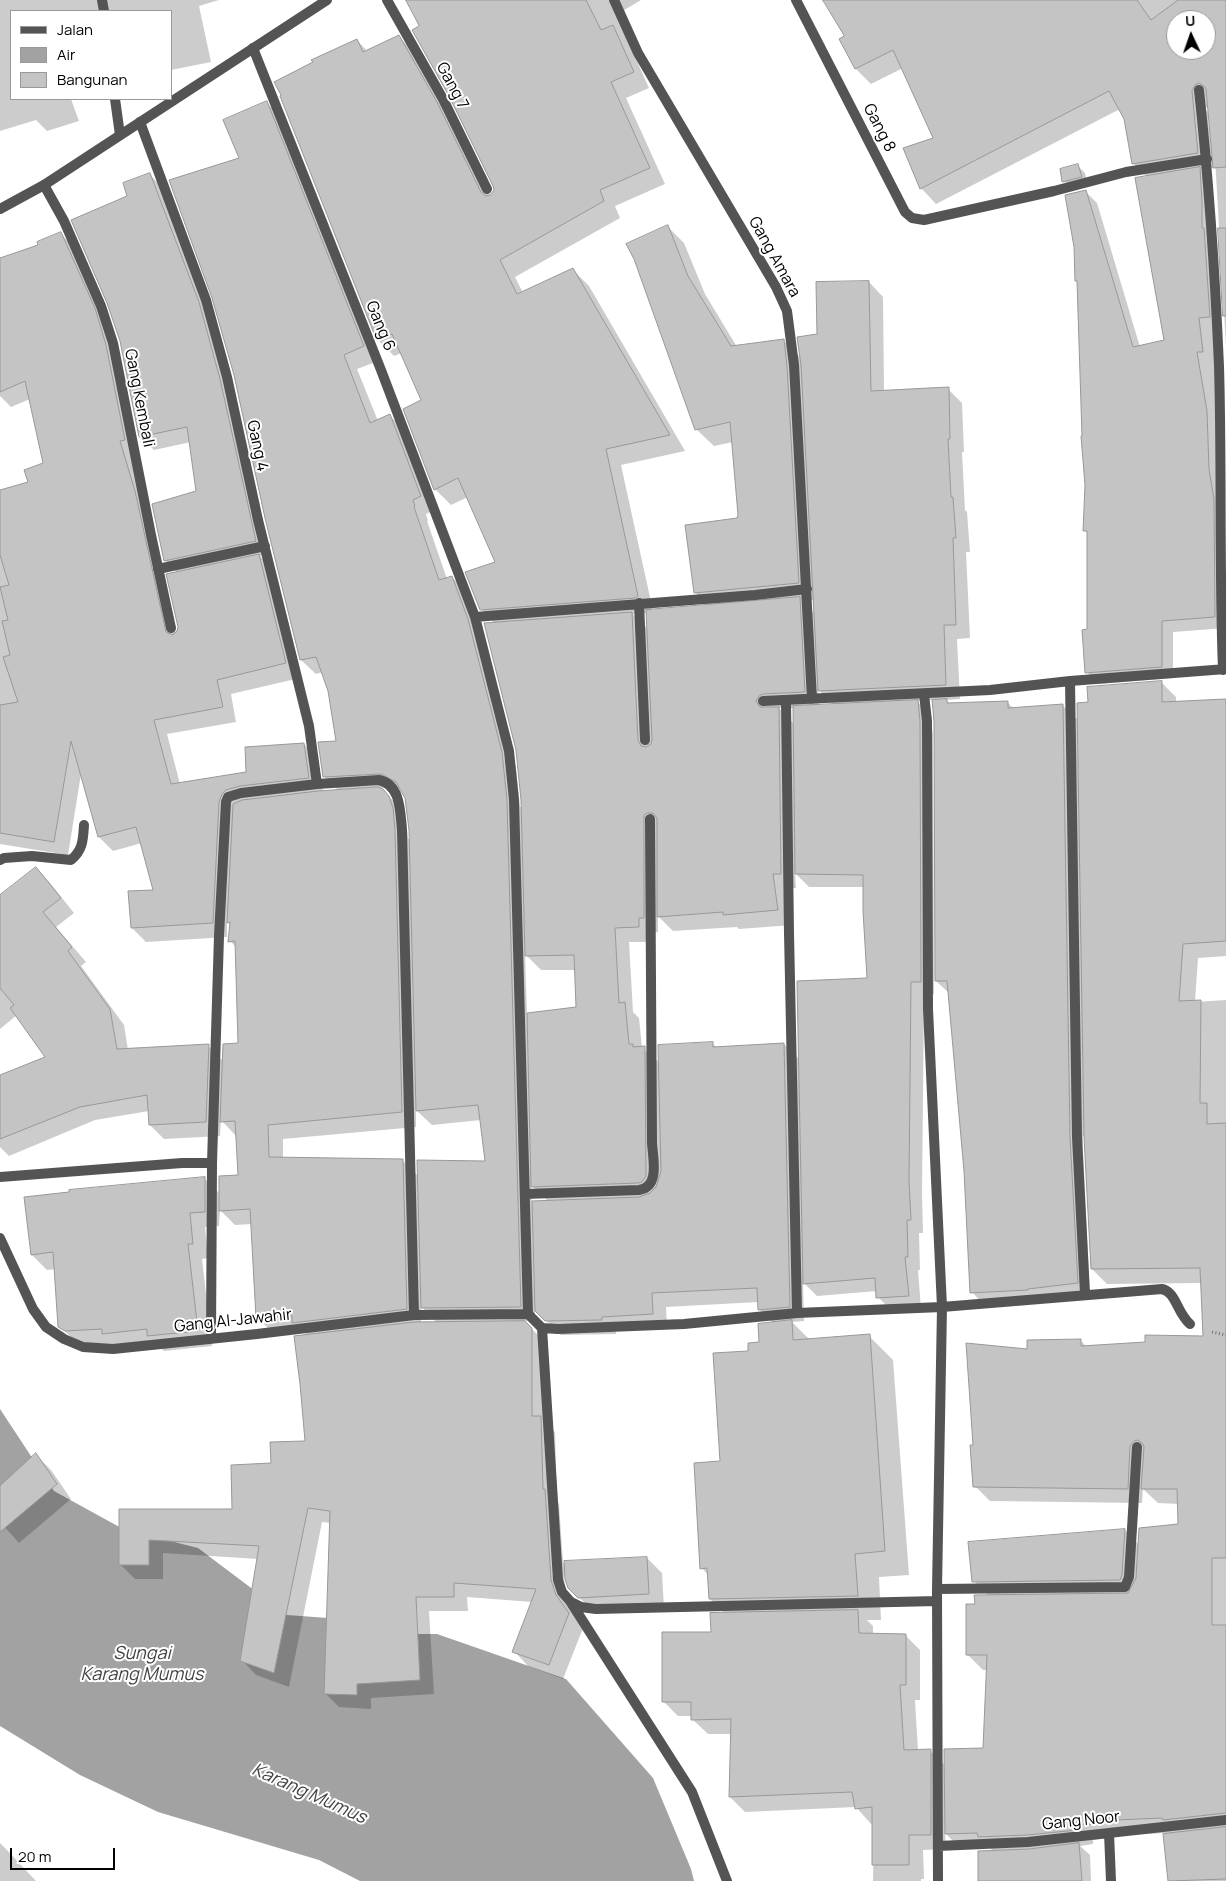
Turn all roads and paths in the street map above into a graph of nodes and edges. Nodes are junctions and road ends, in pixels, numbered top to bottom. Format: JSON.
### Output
{"nodes":[{"id":1,"x":327,"y":0,"type":"edge"},
{"id":2,"x":387,"y":0,"type":"edge"},
{"id":3,"x":614,"y":0,"type":"edge"},
{"id":4,"x":796,"y":0,"type":"edge"},
{"id":5,"x":253,"y":48,"type":"junction"},
{"id":6,"x":1200,"y":90,"type":"dead end"},
{"id":7,"x":115,"y":100,"type":"edge"},
{"id":8,"x":140,"y":122,"type":"junction"},
{"id":9,"x":120,"y":135,"type":"junction"},
{"id":10,"x":1207,"y":159,"type":"junction"},
{"id":11,"x":44,"y":185,"type":"junction"},
{"id":12,"x":487,"y":188,"type":"dead end"},
{"id":13,"x":0,"y":209,"type":"edge"},
{"id":14,"x":265,"y":546,"type":"junction"},
{"id":15,"x":158,"y":569,"type":"junction"},
{"id":16,"x":807,"y":589,"type":"junction"},
{"id":17,"x":638,"y":603,"type":"junction"},
{"id":18,"x":475,"y":616,"type":"junction"},
{"id":19,"x":171,"y":628,"type":"dead end"},
{"id":20,"x":1225,"y":670,"type":"edge"},
{"id":21,"x":1070,"y":680,"type":"junction"},
{"id":22,"x":924,"y":694,"type":"junction"},
{"id":23,"x":812,"y":699,"type":"junction"},
{"id":24,"x":786,"y":700,"type":"junction"},
{"id":25,"x":763,"y":701,"type":"dead end"},
{"id":26,"x":644,"y":740,"type":"dead end"},
{"id":27,"x":316,"y":784,"type":"junction"},
{"id":28,"x":650,"y":819,"type":"dead end"},
{"id":29,"x":84,"y":825,"type":"dead end"},
{"id":30,"x":0,"y":860,"type":"edge"},
{"id":31,"x":212,"y":1163,"type":"junction"},
{"id":32,"x":0,"y":1177,"type":"edge"},
{"id":33,"x":526,"y":1194,"type":"junction"},
{"id":34,"x":0,"y":1238,"type":"edge"},
{"id":35,"x":1085,"y":1294,"type":"junction"},
{"id":36,"x":942,"y":1307,"type":"junction"},
{"id":37,"x":797,"y":1313,"type":"junction"},
{"id":38,"x":528,"y":1314,"type":"junction"},
{"id":39,"x":414,"y":1315,"type":"junction"},
{"id":40,"x":1190,"y":1324,"type":"dead end"},
{"id":41,"x":542,"y":1328,"type":"junction"},
{"id":42,"x":211,"y":1339,"type":"junction"},
{"id":43,"x":1137,"y":1447,"type":"dead end"},
{"id":44,"x":936,"y":1589,"type":"junction"},
{"id":45,"x":570,"y":1601,"type":"junction"},
{"id":46,"x":936,"y":1601,"type":"junction"},
{"id":47,"x":1226,"y":1820,"type":"edge"},
{"id":48,"x":1109,"y":1833,"type":"junction"},
{"id":49,"x":938,"y":1846,"type":"junction"},
{"id":50,"x":727,"y":1881,"type":"edge"},
{"id":51,"x":938,"y":1881,"type":"edge"},
{"id":52,"x":1111,"y":1881,"type":"edge"}],
"edges":[{"from":1,"to":5,"type":"street"},
{"from":2,"to":12,"type":"street","name":"Gang 7"},
{"from":3,"to":16,"type":"street","name":"Gang Amara"},
{"from":4,"to":10,"type":"street","name":"Gang 8"},
{"from":5,"to":8,"type":"street"},
{"from":5,"to":18,"type":"street","name":"Gang 6"},
{"from":6,"to":10,"type":"street"},
{"from":7,"to":9,"type":"street"},
{"from":8,"to":9,"type":"street"},
{"from":8,"to":14,"type":"street","name":"Gang 4"},
{"from":9,"to":11,"type":"street"},
{"from":10,"to":20,"type":"street"},
{"from":11,"to":13,"type":"street"},
{"from":11,"to":15,"type":"street","name":"Gang Kembali"},
{"from":14,"to":15,"type":"street"},
{"from":14,"to":27,"type":"street","name":"Gang 4"},
{"from":15,"to":19,"type":"street","name":"Gang Kembali"},
{"from":16,"to":17,"type":"street"},
{"from":16,"to":23,"type":"street","name":"Gang Amara"},
{"from":17,"to":18,"type":"street"},
{"from":17,"to":26,"type":"street"},
{"from":18,"to":33,"type":"street","name":"Gang 6"},
{"from":20,"to":21,"type":"street"},
{"from":21,"to":22,"type":"street"},
{"from":21,"to":35,"type":"street"},
{"from":22,"to":23,"type":"street"},
{"from":22,"to":36,"type":"street"},
{"from":23,"to":24,"type":"street"},
{"from":24,"to":25,"type":"street"},
{"from":24,"to":37,"type":"street"},
{"from":27,"to":31,"type":"street"},
{"from":27,"to":39,"type":"street"},
{"from":28,"to":33,"type":"street"},
{"from":29,"to":30,"type":"street"},
{"from":31,"to":32,"type":"street"},
{"from":31,"to":42,"type":"street"},
{"from":33,"to":38,"type":"street","name":"Gang 6"},
{"from":34,"to":42,"type":"street","name":"Gang Al-Jawahir"},
{"from":35,"to":36,"type":"street"},
{"from":35,"to":40,"type":"street"},
{"from":36,"to":37,"type":"street"},
{"from":36,"to":44,"type":"street"},
{"from":37,"to":41,"type":"street"},
{"from":38,"to":39,"type":"street","name":"Gang Al-Jawahir"},
{"from":38,"to":41,"type":"street"},
{"from":39,"to":42,"type":"street","name":"Gang Al-Jawahir"},
{"from":41,"to":45,"type":"street"},
{"from":43,"to":44,"type":"street"},
{"from":44,"to":46,"type":"street"},
{"from":45,"to":46,"type":"street"},
{"from":45,"to":50,"type":"street"},
{"from":46,"to":49,"type":"street"},
{"from":47,"to":48,"type":"street","name":"Gang Noor"},
{"from":48,"to":49,"type":"street","name":"Gang Noor"},
{"from":48,"to":52,"type":"street"},
{"from":49,"to":51,"type":"street"}]}
